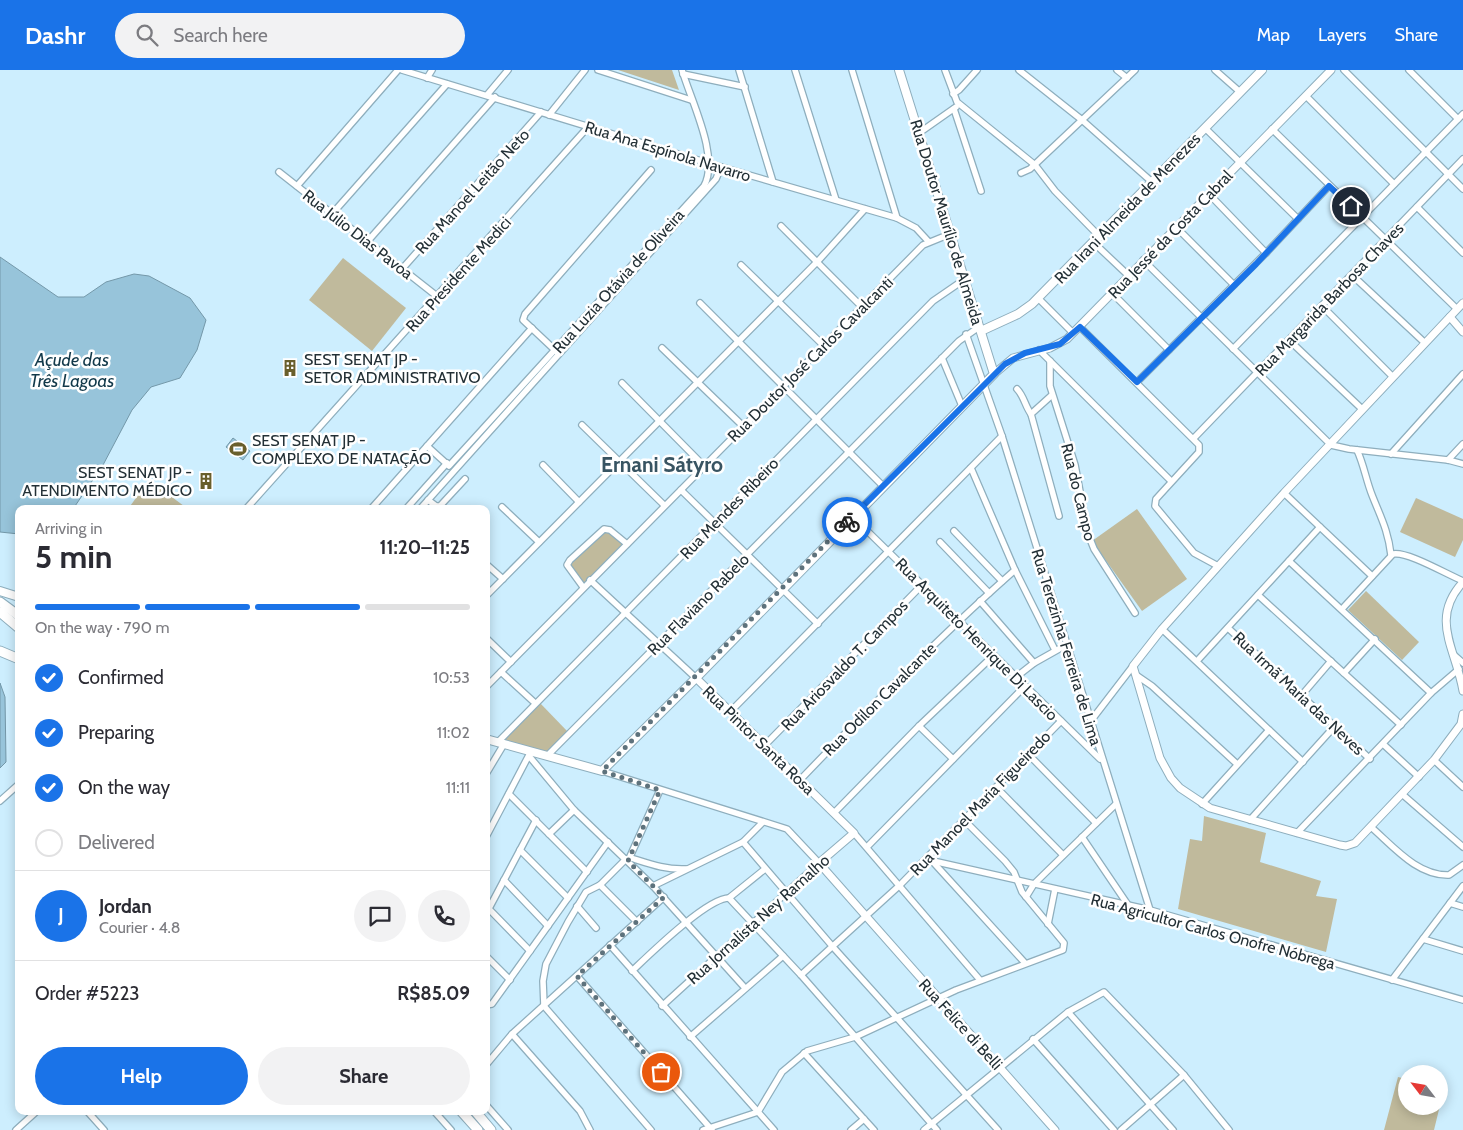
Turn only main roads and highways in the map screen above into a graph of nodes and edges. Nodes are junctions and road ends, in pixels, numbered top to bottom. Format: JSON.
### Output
{"nodes":[{"id":1,"x":900,"y":70,"type":"edge"},
{"id":2,"x":1262,"y":70,"type":"edge"},
{"id":3,"x":980,"y":329,"type":"junction"},
{"id":4,"x":0,"y":591,"type":"edge"},
{"id":5,"x":15,"y":596,"type":"edge"},
{"id":6,"x":0,"y":602,"type":"edge"},
{"id":7,"x":0,"y":612,"type":"edge"},
{"id":8,"x":15,"y":613,"type":"edge"},
{"id":9,"x":15,"y":625,"type":"edge"},
{"id":10,"x":0,"y":651,"type":"edge"},
{"id":11,"x":15,"y":657,"type":"edge"},
{"id":12,"x":490,"y":740,"type":"edge"},
{"id":13,"x":465,"y":1115,"type":"edge"},
{"id":14,"x":478,"y":1115,"type":"edge"},
{"id":15,"x":478,"y":1130,"type":"edge"},
{"id":16,"x":491,"y":1130,"type":"edge"}],
"edges":[{"from":1,"to":3,"type":"main road","name":"Rua Doutor Maurílio de Almeida"},
{"from":2,"to":3,"type":"main road","name":"Rua Irani Almeida de Menezes"},
{"from":3,"to":12,"type":"main road","name":"Rua Doutor Maurílio de Almeida"},
{"from":4,"to":5,"type":"main road"},
{"from":6,"to":8,"type":"highway"},
{"from":7,"to":9,"type":"highway"},
{"from":10,"to":11,"type":"highway"},
{"from":13,"to":15,"type":"highway"},
{"from":14,"to":16,"type":"highway"}]}
